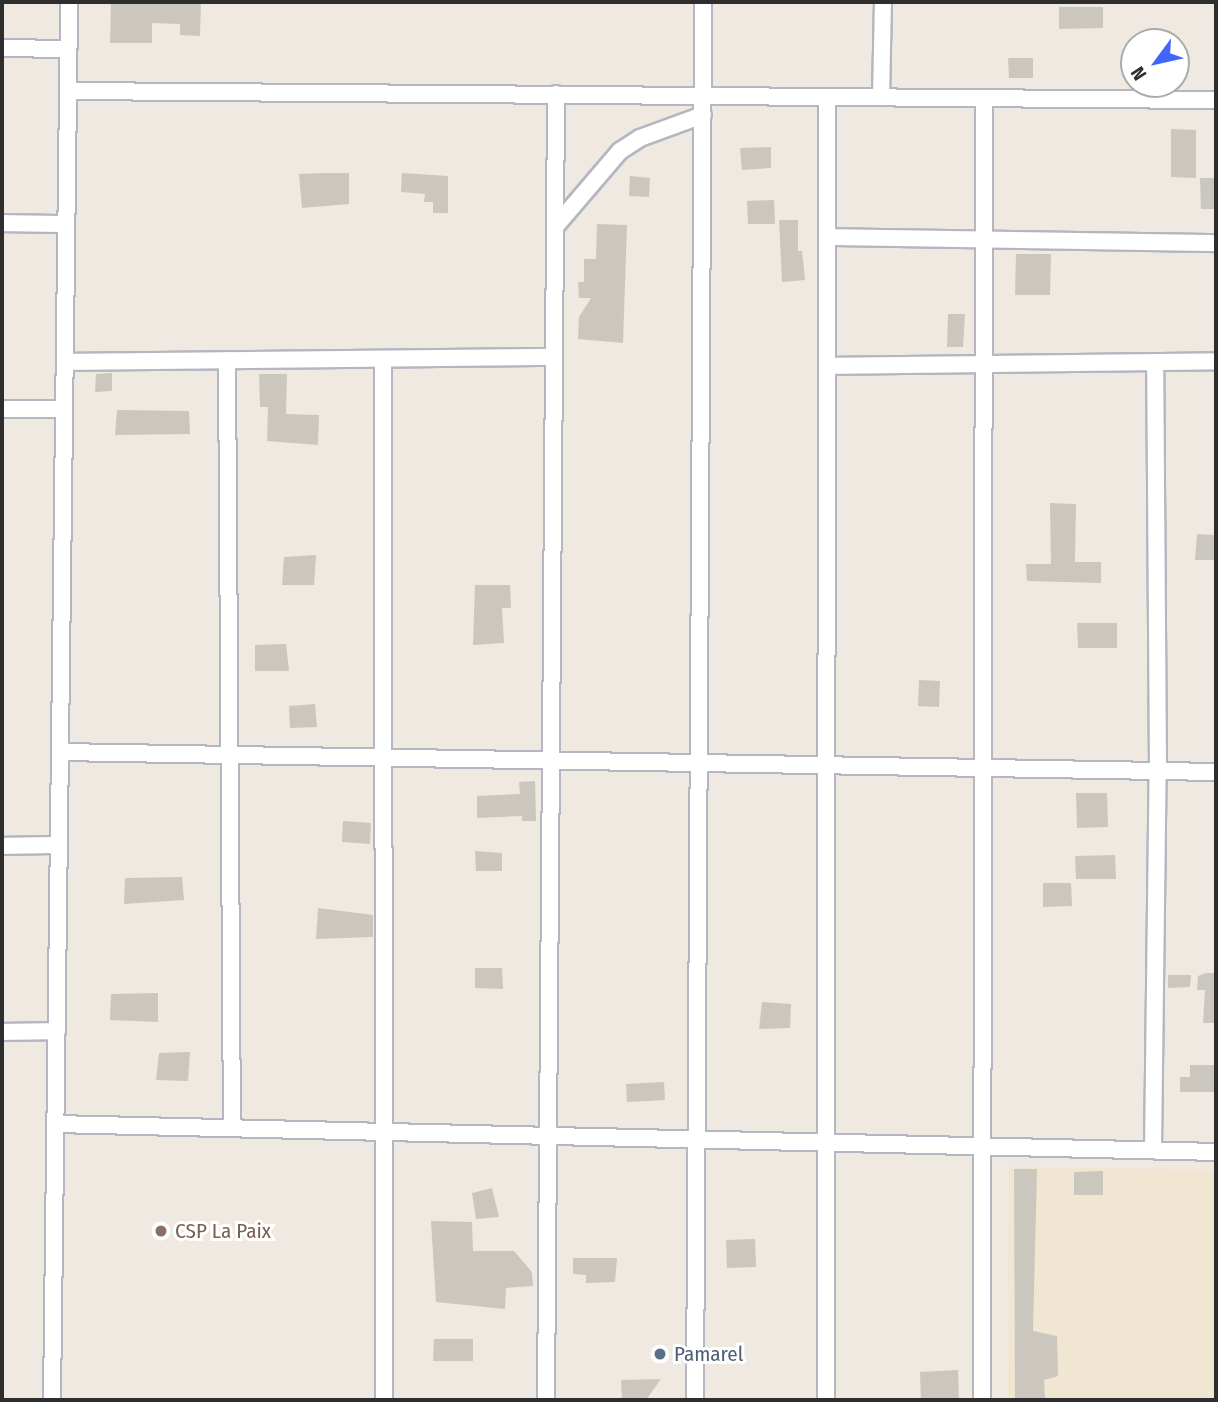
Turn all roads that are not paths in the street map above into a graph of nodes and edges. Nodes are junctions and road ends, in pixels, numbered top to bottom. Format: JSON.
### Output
{"nodes":[{"id":1,"x":69,"y":2,"type":"edge"},
{"id":2,"x":703,"y":2,"type":"edge"},
{"id":3,"x":883,"y":2,"type":"edge"},
{"id":4,"x":2,"y":48,"type":"edge"},
{"id":5,"x":68,"y":49,"type":"junction"},
{"id":6,"x":68,"y":91,"type":"junction"},
{"id":7,"x":556,"y":94,"type":"junction"},
{"id":8,"x":703,"y":96,"type":"junction"},
{"id":9,"x":827,"y":97,"type":"junction"},
{"id":10,"x":881,"y":97,"type":"junction"},
{"id":11,"x":984,"y":98,"type":"junction"},
{"id":12,"x":1216,"y":100,"type":"edge"},
{"id":13,"x":703,"y":115,"type":"junction"},
{"id":14,"x":2,"y":223,"type":"edge"},
{"id":15,"x":66,"y":224,"type":"junction"},
{"id":16,"x":555,"y":227,"type":"junction"},
{"id":17,"x":827,"y":237,"type":"junction"},
{"id":18,"x":984,"y":238,"type":"junction"},
{"id":19,"x":1216,"y":243,"type":"edge"},
{"id":20,"x":554,"y":357,"type":"junction"},
{"id":21,"x":383,"y":359,"type":"junction"},
{"id":22,"x":226,"y":360,"type":"junction"},
{"id":23,"x":1216,"y":361,"type":"edge"},
{"id":24,"x":65,"y":362,"type":"junction"},
{"id":25,"x":1155,"y":365,"type":"junction"},
{"id":26,"x":827,"y":366,"type":"junction"},
{"id":27,"x":984,"y":366,"type":"junction"},
{"id":28,"x":2,"y":409,"type":"edge"},
{"id":29,"x":61,"y":409,"type":"junction"},
{"id":30,"x":60,"y":752,"type":"junction"},
{"id":31,"x":229,"y":754,"type":"junction"},
{"id":32,"x":383,"y":757,"type":"junction"},
{"id":33,"x":551,"y":759,"type":"junction"},
{"id":34,"x":699,"y":762,"type":"junction"},
{"id":35,"x":827,"y":764,"type":"junction"},
{"id":36,"x":984,"y":766,"type":"junction"},
{"id":37,"x":1158,"y":768,"type":"junction"},
{"id":38,"x":1216,"y":772,"type":"edge"},
{"id":39,"x":59,"y":845,"type":"junction"},
{"id":40,"x":2,"y":846,"type":"edge"},
{"id":41,"x":57,"y":1031,"type":"junction"},
{"id":42,"x":2,"y":1032,"type":"edge"},
{"id":43,"x":55,"y":1124,"type":"junction"},
{"id":44,"x":232,"y":1128,"type":"junction"},
{"id":45,"x":384,"y":1132,"type":"junction"},
{"id":46,"x":548,"y":1136,"type":"junction"},
{"id":47,"x":697,"y":1140,"type":"junction"},
{"id":48,"x":827,"y":1142,"type":"junction"},
{"id":49,"x":983,"y":1146,"type":"junction"},
{"id":50,"x":1153,"y":1150,"type":"junction"},
{"id":51,"x":1216,"y":1152,"type":"edge"},
{"id":52,"x":52,"y":1400,"type":"edge"},
{"id":53,"x":384,"y":1400,"type":"edge"},
{"id":54,"x":546,"y":1400,"type":"edge"},
{"id":55,"x":695,"y":1400,"type":"edge"},
{"id":56,"x":826,"y":1400,"type":"edge"},
{"id":57,"x":982,"y":1400,"type":"edge"}],
"edges":[{"from":1,"to":5,"type":"street"},
{"from":2,"to":8,"type":"street"},
{"from":3,"to":10,"type":"street"},
{"from":4,"to":5,"type":"street"},
{"from":5,"to":6,"type":"street"},
{"from":6,"to":7,"type":"street"},
{"from":6,"to":15,"type":"street"},
{"from":7,"to":8,"type":"street"},
{"from":7,"to":16,"type":"street"},
{"from":8,"to":9,"type":"street"},
{"from":8,"to":13,"type":"street"},
{"from":9,"to":10,"type":"street"},
{"from":9,"to":17,"type":"street"},
{"from":10,"to":11,"type":"street"},
{"from":11,"to":12,"type":"street"},
{"from":11,"to":18,"type":"street"},
{"from":13,"to":16,"type":"street"},
{"from":13,"to":34,"type":"street"},
{"from":14,"to":15,"type":"street"},
{"from":15,"to":24,"type":"street"},
{"from":16,"to":20,"type":"street"},
{"from":17,"to":18,"type":"street"},
{"from":17,"to":26,"type":"street"},
{"from":18,"to":19,"type":"street"},
{"from":18,"to":27,"type":"street"},
{"from":20,"to":21,"type":"street"},
{"from":20,"to":33,"type":"street"},
{"from":21,"to":22,"type":"street"},
{"from":21,"to":32,"type":"street"},
{"from":22,"to":24,"type":"street"},
{"from":22,"to":31,"type":"street"},
{"from":23,"to":25,"type":"street"},
{"from":24,"to":29,"type":"street"},
{"from":25,"to":27,"type":"street"},
{"from":25,"to":37,"type":"street"},
{"from":26,"to":27,"type":"street"},
{"from":26,"to":35,"type":"street"},
{"from":27,"to":36,"type":"street"},
{"from":28,"to":29,"type":"street"},
{"from":29,"to":30,"type":"street"},
{"from":30,"to":31,"type":"street"},
{"from":30,"to":39,"type":"street"},
{"from":31,"to":32,"type":"street"},
{"from":31,"to":44,"type":"street"},
{"from":32,"to":33,"type":"street"},
{"from":32,"to":45,"type":"street"},
{"from":33,"to":34,"type":"street"},
{"from":33,"to":46,"type":"street"},
{"from":34,"to":35,"type":"street"},
{"from":34,"to":47,"type":"street"},
{"from":35,"to":36,"type":"street"},
{"from":35,"to":48,"type":"street"},
{"from":36,"to":37,"type":"street"},
{"from":36,"to":49,"type":"street"},
{"from":37,"to":38,"type":"street"},
{"from":37,"to":50,"type":"street"},
{"from":39,"to":40,"type":"street"},
{"from":39,"to":41,"type":"street"},
{"from":41,"to":42,"type":"street"},
{"from":41,"to":43,"type":"street"},
{"from":43,"to":44,"type":"street"},
{"from":43,"to":52,"type":"street"},
{"from":44,"to":45,"type":"street"},
{"from":45,"to":46,"type":"street"},
{"from":45,"to":53,"type":"street"},
{"from":46,"to":47,"type":"street"},
{"from":46,"to":54,"type":"street"},
{"from":47,"to":48,"type":"street"},
{"from":47,"to":55,"type":"street"},
{"from":48,"to":49,"type":"street"},
{"from":48,"to":56,"type":"street"},
{"from":49,"to":50,"type":"street"},
{"from":49,"to":57,"type":"street"},
{"from":50,"to":51,"type":"street"}]}
